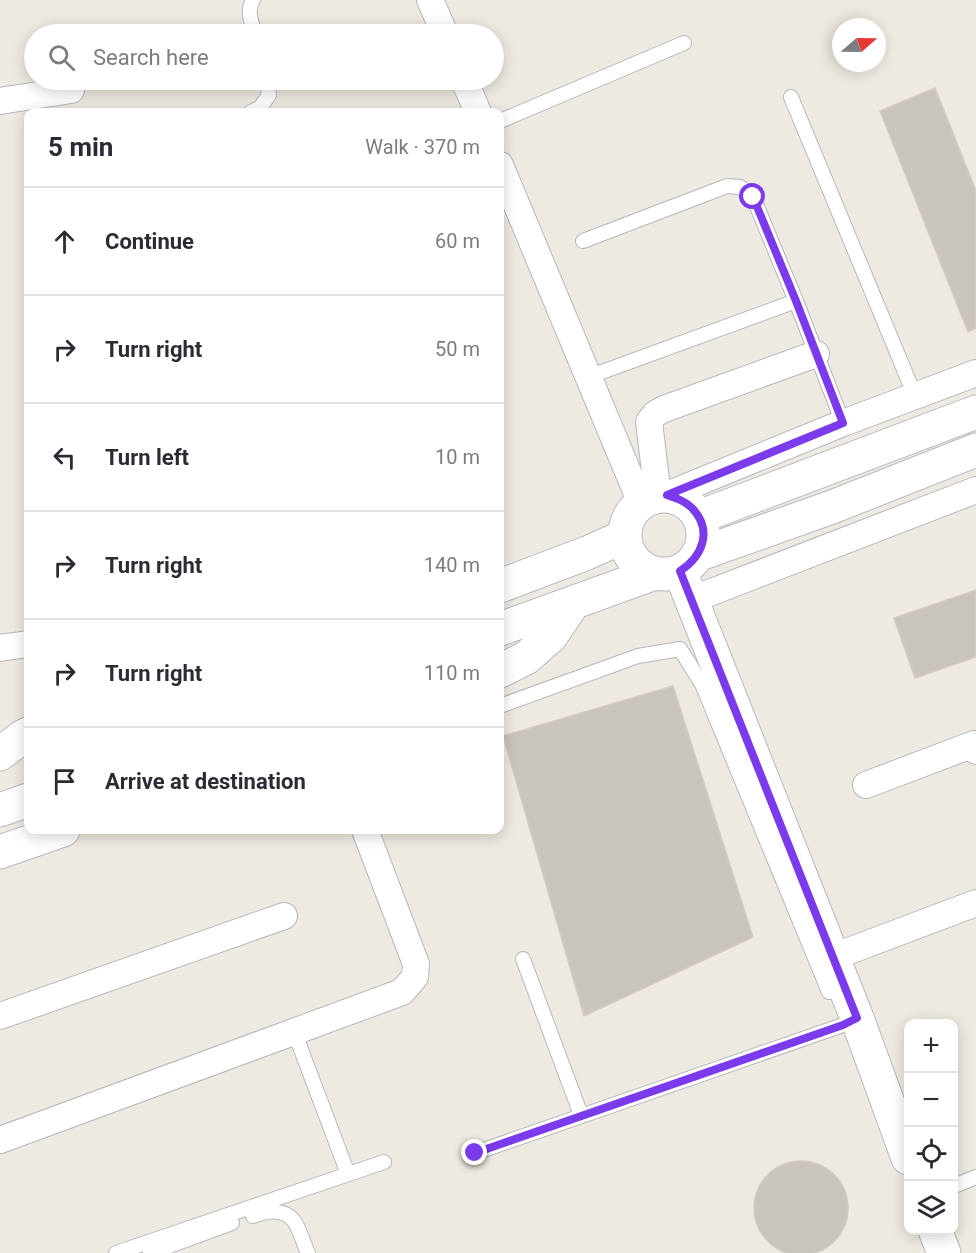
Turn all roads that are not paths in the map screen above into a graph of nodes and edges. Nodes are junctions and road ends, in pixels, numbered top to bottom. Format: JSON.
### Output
{"nodes":[{"id":1,"x":253,"y":0,"type":"edge"},
{"id":2,"x":430,"y":0,"type":"edge"},
{"id":3,"x":252,"y":24,"type":"edge"},
{"id":4,"x":441,"y":24,"type":"edge"},
{"id":5,"x":684,"y":43,"type":"dead end"},
{"id":6,"x":71,"y":90,"type":"dead end"},
{"id":7,"x":268,"y":90,"type":"edge"},
{"id":8,"x":468,"y":90,"type":"edge"},
{"id":9,"x":791,"y":96,"type":"dead end"},
{"id":10,"x":0,"y":101,"type":"edge"},
{"id":11,"x":260,"y":108,"type":"edge"},
{"id":12,"x":476,"y":108,"type":"edge"},
{"id":13,"x":504,"y":119,"type":"edge"},
{"id":14,"x":504,"y":175,"type":"edge"},
{"id":15,"x":583,"y":241,"type":"dead end"},
{"id":16,"x":796,"y":301,"type":"junction"},
{"id":17,"x":816,"y":354,"type":"junction"},
{"id":18,"x":976,"y":372,"type":"edge"},
{"id":19,"x":588,"y":377,"type":"junction"},
{"id":20,"x":915,"y":396,"type":"junction"},
{"id":21,"x":976,"y":412,"type":"edge"},
{"id":22,"x":843,"y":423,"type":"junction"},
{"id":23,"x":976,"y":450,"type":"edge"},
{"id":24,"x":976,"y":490,"type":"edge"},
{"id":25,"x":655,"y":498,"type":"junction"},
{"id":26,"x":699,"y":517,"type":"junction"},
{"id":27,"x":624,"y":536,"type":"junction"},
{"id":28,"x":587,"y":553,"type":"junction"},
{"id":29,"x":504,"y":560,"type":"edge"},
{"id":30,"x":681,"y":575,"type":"junction"},
{"id":31,"x":504,"y":584,"type":"edge"},
{"id":32,"x":574,"y":602,"type":"junction"},
{"id":33,"x":504,"y":628,"type":"edge"},
{"id":34,"x":24,"y":645,"type":"edge"},
{"id":35,"x":0,"y":648,"type":"edge"},
{"id":36,"x":504,"y":669,"type":"edge"},
{"id":37,"x":504,"y":705,"type":"edge"},
{"id":38,"x":24,"y":736,"type":"edge"},
{"id":39,"x":976,"y":751,"type":"edge"},
{"id":40,"x":0,"y":754,"type":"edge"},
{"id":41,"x":24,"y":762,"type":"edge"},
{"id":42,"x":0,"y":771,"type":"edge"},
{"id":43,"x":866,"y":785,"type":"dead end"},
{"id":44,"x":24,"y":801,"type":"edge"},
{"id":45,"x":0,"y":810,"type":"edge"},
{"id":46,"x":52,"y":834,"type":"edge"},
{"id":47,"x":367,"y":834,"type":"edge"},
{"id":48,"x":0,"y":852,"type":"edge"},
{"id":49,"x":976,"y":903,"type":"edge"},
{"id":50,"x":284,"y":916,"type":"dead end"},
{"id":51,"x":832,"y":957,"type":"junction"},
{"id":52,"x":523,"y":959,"type":"dead end"},
{"id":53,"x":843,"y":1015,"type":"junction"},
{"id":54,"x":0,"y":1016,"type":"edge"},
{"id":55,"x":294,"y":1031,"type":"junction"},
{"id":56,"x":581,"y":1115,"type":"junction"},
{"id":57,"x":0,"y":1140,"type":"edge"},
{"id":58,"x":904,"y":1147,"type":"edge"},
{"id":59,"x":475,"y":1153,"type":"dead end"},
{"id":60,"x":384,"y":1162,"type":"dead end"},
{"id":61,"x":348,"y":1174,"type":"junction"},
{"id":62,"x":976,"y":1177,"type":"edge"},
{"id":63,"x":958,"y":1184,"type":"edge"},
{"id":64,"x":937,"y":1235,"type":"edge"},
{"id":65,"x":116,"y":1253,"type":"edge"},
{"id":66,"x":150,"y":1253,"type":"edge"},
{"id":67,"x":308,"y":1253,"type":"edge"},
{"id":68,"x":944,"y":1253,"type":"edge"}],
"edges":[{"from":1,"to":3,"type":"lane"},
{"from":2,"to":4,"type":"street"},
{"from":5,"to":13,"type":"lane"},
{"from":6,"to":10,"type":"street"},
{"from":7,"to":11,"type":"lane"},
{"from":8,"to":12,"type":"street"},
{"from":9,"to":20,"type":"lane"},
{"from":14,"to":19,"type":"street"},
{"from":15,"to":16,"type":"lane"},
{"from":16,"to":17,"type":"lane"},
{"from":16,"to":19,"type":"lane"},
{"from":17,"to":22,"type":"lane"},
{"from":17,"to":25,"type":"street"},
{"from":18,"to":20,"type":"street"},
{"from":19,"to":25,"type":"street"},
{"from":20,"to":22,"type":"street"},
{"from":21,"to":26,"type":"street"},
{"from":22,"to":25,"type":"street"},
{"from":23,"to":30,"type":"street"},
{"from":24,"to":30,"type":"street"},
{"from":25,"to":26,"type":"street"},
{"from":25,"to":27,"type":"street"},
{"from":26,"to":30,"type":"street"},
{"from":27,"to":28,"type":"street"},
{"from":27,"to":30,"type":"street"},
{"from":28,"to":29,"type":"street"},
{"from":28,"to":31,"type":"street"},
{"from":30,"to":32,"type":"street"},
{"from":30,"to":51,"type":"street"},
{"from":32,"to":33,"type":"street"},
{"from":32,"to":36,"type":"street"},
{"from":34,"to":35,"type":"street"},
{"from":37,"to":53,"type":"lane"},
{"from":38,"to":40,"type":"street"},
{"from":39,"to":43,"type":"street"},
{"from":41,"to":42,"type":"street"},
{"from":44,"to":45,"type":"street"},
{"from":46,"to":48,"type":"street"},
{"from":47,"to":55,"type":"street"},
{"from":49,"to":51,"type":"street"},
{"from":50,"to":54,"type":"street"},
{"from":51,"to":53,"type":"street"},
{"from":52,"to":56,"type":"lane"},
{"from":53,"to":56,"type":"lane"},
{"from":53,"to":58,"type":"street"},
{"from":55,"to":57,"type":"street"},
{"from":55,"to":61,"type":"lane"},
{"from":56,"to":59,"type":"lane"},
{"from":60,"to":61,"type":"lane"},
{"from":61,"to":65,"type":"lane"},
{"from":62,"to":63,"type":"lane"},
{"from":64,"to":68,"type":"street"},
{"from":66,"to":67,"type":"lane"}]}
